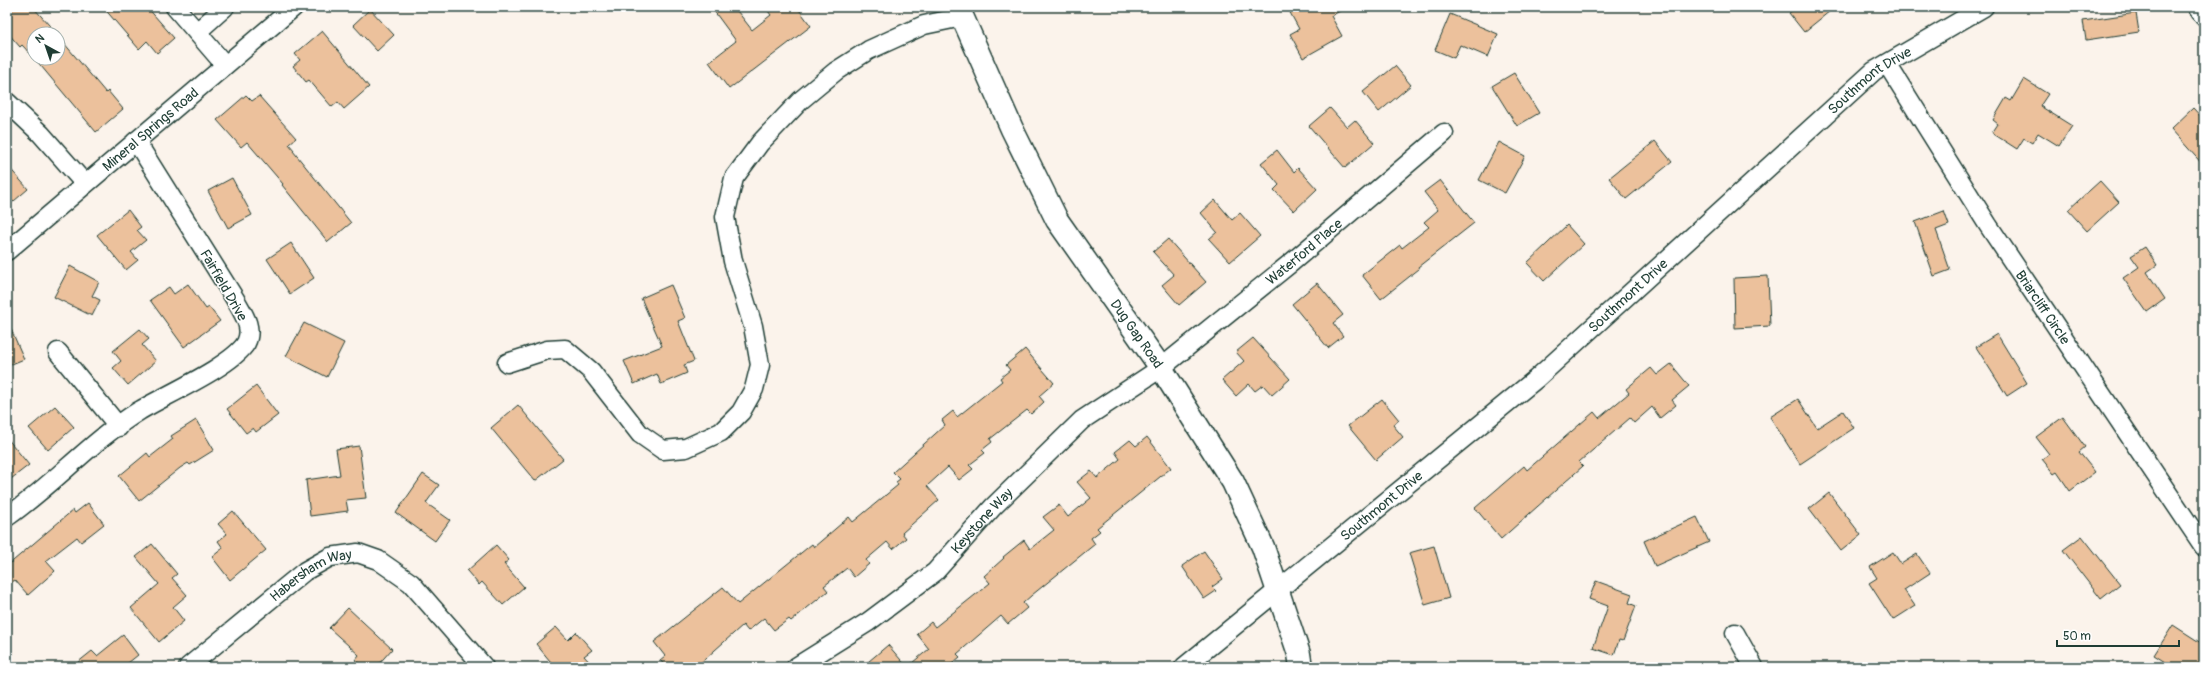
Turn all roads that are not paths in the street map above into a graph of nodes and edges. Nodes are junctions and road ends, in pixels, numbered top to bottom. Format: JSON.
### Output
{"nodes":[{"id":1,"x":175,"y":7,"type":"edge"},
{"id":2,"x":225,"y":7,"type":"edge"},
{"id":3,"x":294,"y":7,"type":"edge"},
{"id":4,"x":1984,"y":7,"type":"edge"},
{"id":5,"x":2197,"y":7,"type":"edge"},
{"id":6,"x":960,"y":12,"type":"edge"},
{"id":7,"x":2204,"y":17,"type":"edge"},
{"id":8,"x":197,"y":32,"type":"junction"},
{"id":9,"x":1887,"y":64,"type":"junction"},
{"id":10,"x":225,"y":65,"type":"junction"},
{"id":11,"x":7,"y":102,"type":"edge"},
{"id":12,"x":1444,"y":133,"type":"dead end"},
{"id":13,"x":136,"y":141,"type":"junction"},
{"id":14,"x":85,"y":184,"type":"junction"},
{"id":15,"x":7,"y":251,"type":"edge"},
{"id":16,"x":58,"y":352,"type":"dead end"},
{"id":17,"x":506,"y":363,"type":"dead end"},
{"id":18,"x":1161,"y":368,"type":"junction"},
{"id":19,"x":119,"y":426,"type":"junction"},
{"id":20,"x":7,"y":518,"type":"edge"},
{"id":21,"x":2204,"y":547,"type":"edge"},
{"id":22,"x":1276,"y":591,"type":"junction"},
{"id":23,"x":1735,"y":633,"type":"dead end"},
{"id":24,"x":188,"y":667,"type":"edge"},
{"id":25,"x":484,"y":667,"type":"edge"},
{"id":26,"x":796,"y":667,"type":"edge"},
{"id":27,"x":1184,"y":667,"type":"edge"},
{"id":28,"x":1301,"y":667,"type":"edge"},
{"id":29,"x":1754,"y":667,"type":"edge"}],
"edges":[{"from":1,"to":8,"type":"street"},
{"from":2,"to":8,"type":"street"},
{"from":3,"to":10,"type":"street","name":"Mineral Springs Road"},
{"from":4,"to":9,"type":"street","name":"Southmont Drive"},
{"from":5,"to":7,"type":"street"},
{"from":6,"to":17,"type":"street"},
{"from":6,"to":18,"type":"street","name":"Dug Gap Road"},
{"from":8,"to":10,"type":"street"},
{"from":9,"to":21,"type":"street","name":"Briarcliff Circle"},
{"from":9,"to":22,"type":"street","name":"Southmont Drive"},
{"from":10,"to":13,"type":"street","name":"Mineral Springs Road"},
{"from":11,"to":14,"type":"street"},
{"from":12,"to":18,"type":"street","name":"Waterford Place"},
{"from":13,"to":14,"type":"street","name":"Mineral Springs Road"},
{"from":13,"to":19,"type":"street","name":"Fairfield Drive"},
{"from":14,"to":15,"type":"street","name":"Mineral Springs Road"},
{"from":16,"to":19,"type":"street"},
{"from":18,"to":22,"type":"street","name":"Dug Gap Road"},
{"from":18,"to":26,"type":"street","name":"Keystone Way"},
{"from":19,"to":20,"type":"street","name":"Fairfield Drive"},
{"from":22,"to":27,"type":"street","name":"Southmont Drive"},
{"from":22,"to":28,"type":"street","name":"Dug Gap Road"},
{"from":23,"to":29,"type":"street"},
{"from":24,"to":25,"type":"street","name":"Habersham Way"}]}
